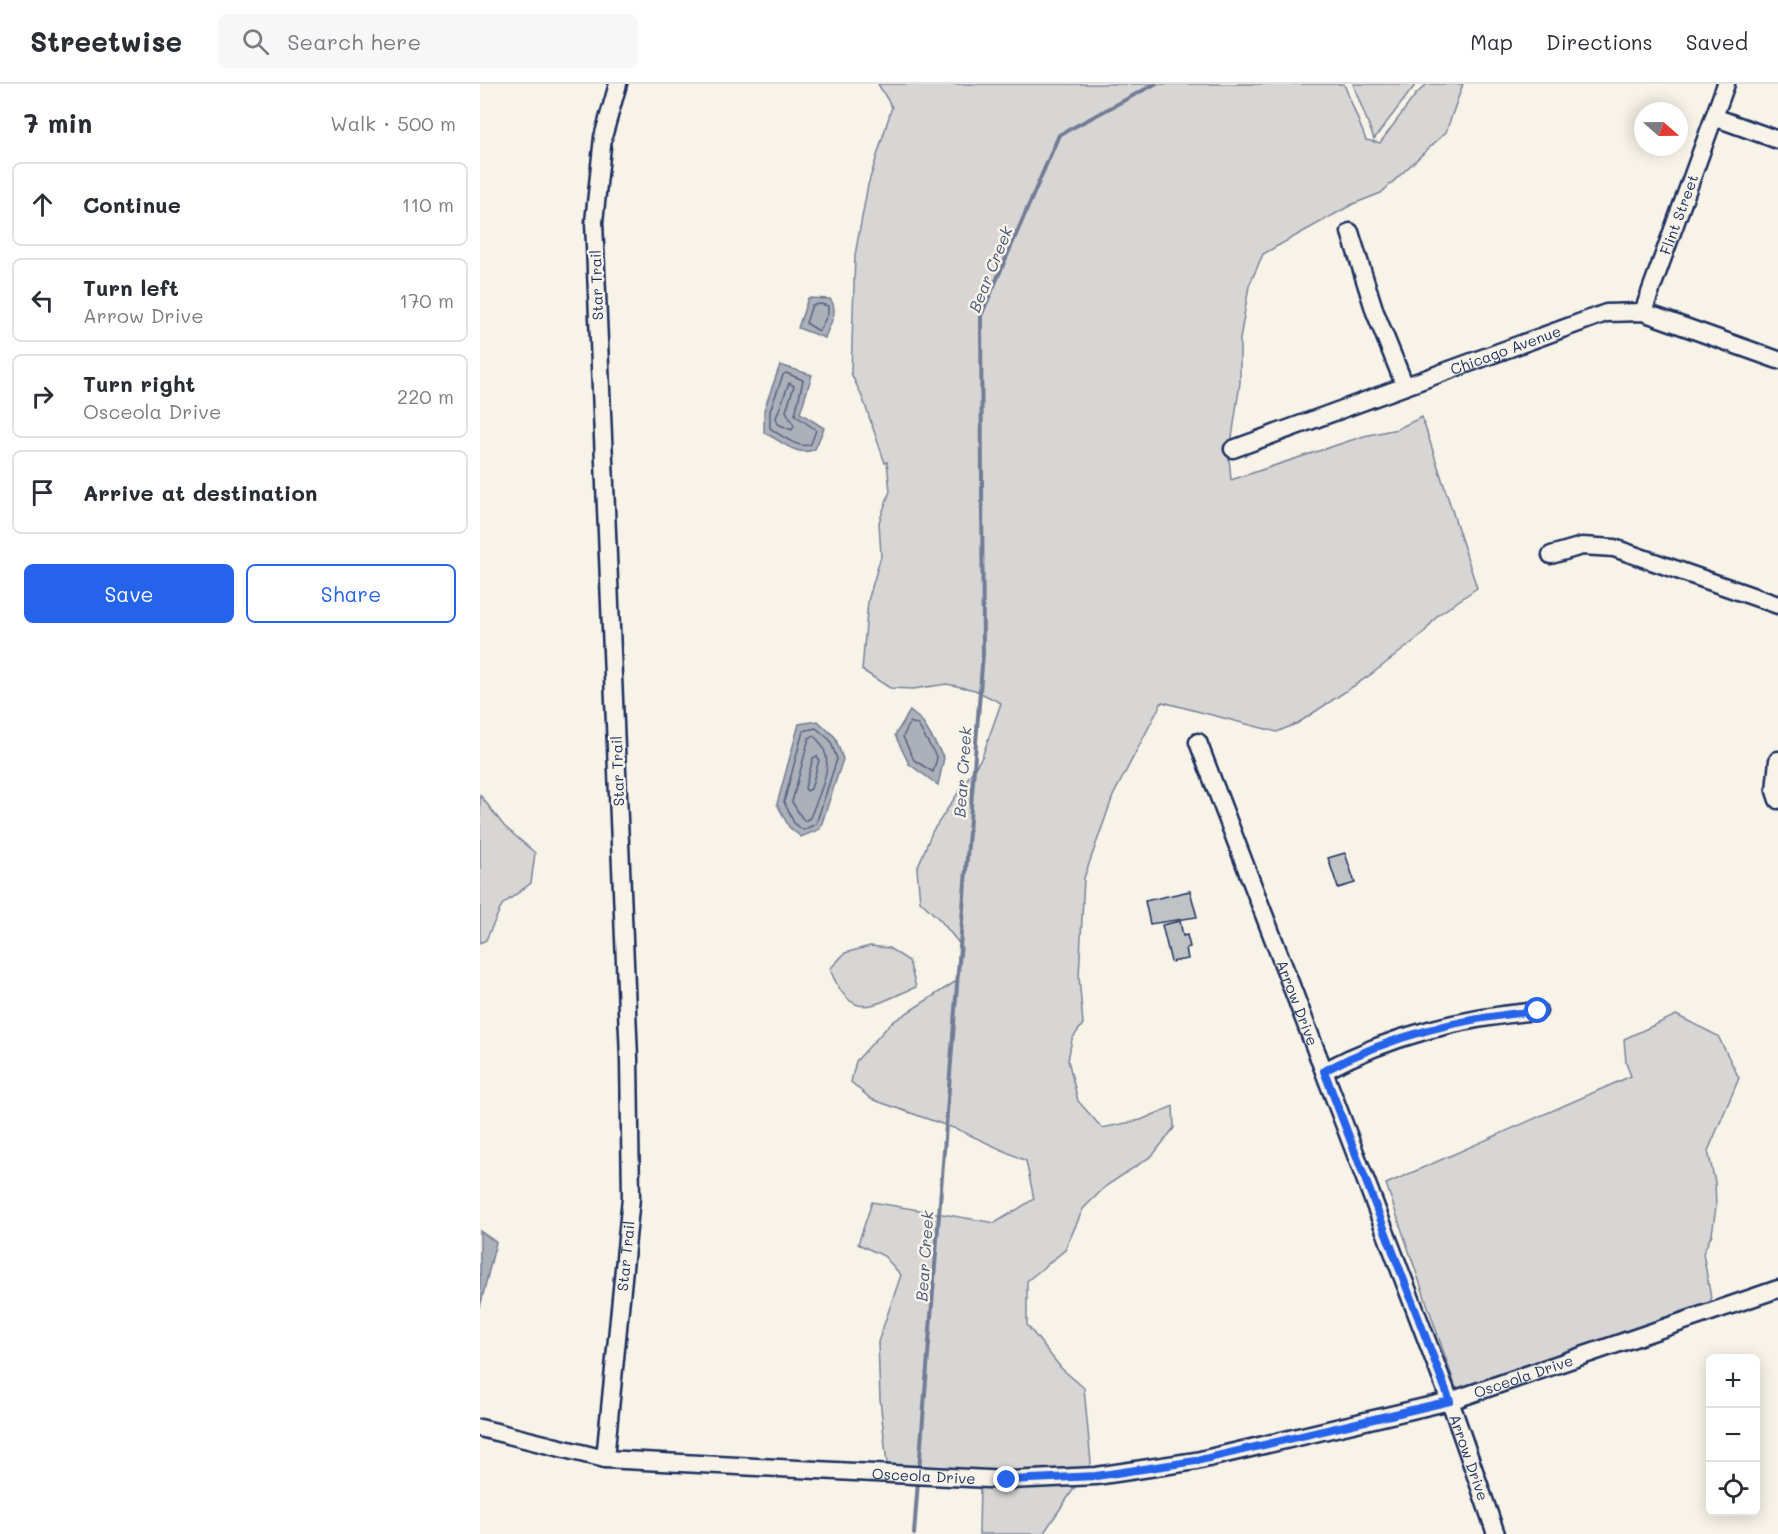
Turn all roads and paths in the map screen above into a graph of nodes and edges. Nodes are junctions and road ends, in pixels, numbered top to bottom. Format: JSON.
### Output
{"nodes":[{"id":1,"x":618,"y":84,"type":"edge"},
{"id":2,"x":1726,"y":84,"type":"edge"},
{"id":3,"x":1714,"y":117,"type":"junction"},
{"id":4,"x":1778,"y":140,"type":"edge"},
{"id":5,"x":1350,"y":232,"type":"dead end"},
{"id":6,"x":1643,"y":312,"type":"junction"},
{"id":7,"x":1778,"y":360,"type":"edge"},
{"id":8,"x":1405,"y":386,"type":"junction"},
{"id":9,"x":1233,"y":449,"type":"dead end"},
{"id":10,"x":1551,"y":555,"type":"dead end"},
{"id":11,"x":1778,"y":605,"type":"edge"},
{"id":12,"x":1198,"y":742,"type":"dead end"},
{"id":13,"x":1778,"y":760,"type":"edge"},
{"id":14,"x":1778,"y":800,"type":"edge"},
{"id":15,"x":1538,"y":1011,"type":"dead end"},
{"id":16,"x":1324,"y":1071,"type":"junction"},
{"id":17,"x":1778,"y":1289,"type":"edge"},
{"id":18,"x":1450,"y":1401,"type":"junction"},
{"id":19,"x":480,"y":1428,"type":"edge"},
{"id":20,"x":604,"y":1459,"type":"junction"},
{"id":21,"x":1496,"y":1534,"type":"edge"}],
"edges":[{"from":1,"to":20,"type":"street","name":"Star Trail"},
{"from":2,"to":3,"type":"street","name":"Flint Street"},
{"from":3,"to":4,"type":"street"},
{"from":3,"to":6,"type":"street","name":"Flint Street"},
{"from":5,"to":8,"type":"street"},
{"from":6,"to":7,"type":"street","name":"Chicago Avenue"},
{"from":6,"to":8,"type":"street","name":"Chicago Avenue"},
{"from":8,"to":9,"type":"street","name":"Chicago Avenue"},
{"from":10,"to":11,"type":"street"},
{"from":12,"to":16,"type":"street","name":"Arrow Drive"},
{"from":13,"to":14,"type":"street"},
{"from":15,"to":16,"type":"street"},
{"from":16,"to":18,"type":"street","name":"Arrow Drive"},
{"from":17,"to":18,"type":"street","name":"Osceola Drive"},
{"from":18,"to":20,"type":"street","name":"Osceola Drive"},
{"from":18,"to":21,"type":"street","name":"Arrow Drive"},
{"from":19,"to":20,"type":"street","name":"Osceola Drive"}]}
